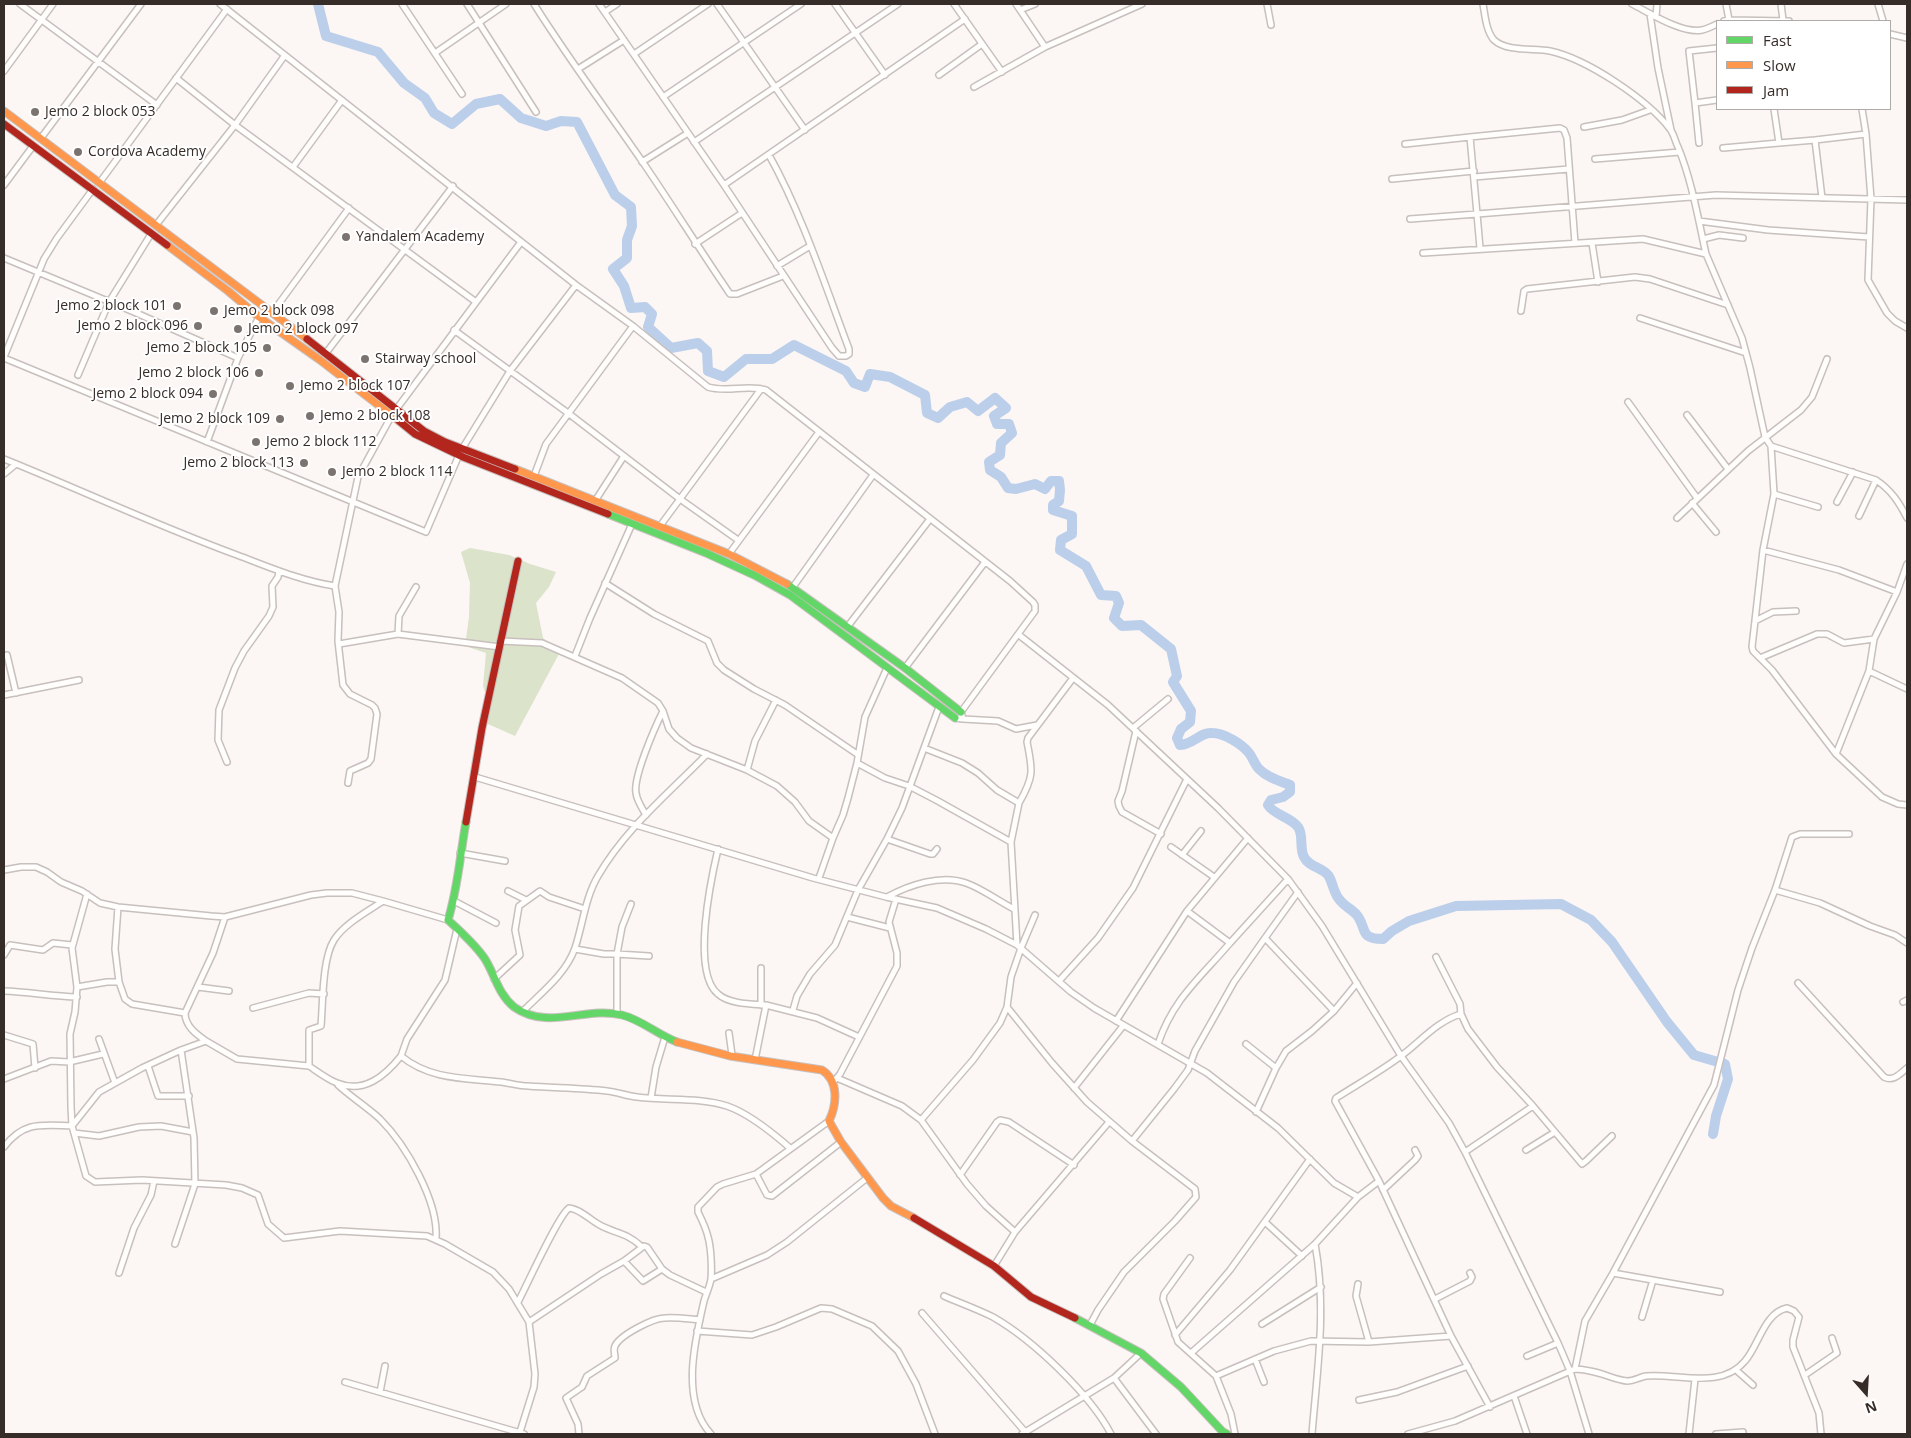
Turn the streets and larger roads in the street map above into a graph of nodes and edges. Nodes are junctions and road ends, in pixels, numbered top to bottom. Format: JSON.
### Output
{"nodes":[{"id":1,"x":20,"y":4,"type":"edge"},
{"id":2,"x":53,"y":4,"type":"edge"},
{"id":3,"x":141,"y":4,"type":"edge"},
{"id":4,"x":220,"y":4,"type":"edge"},
{"id":5,"x":402,"y":4,"type":"edge"},
{"id":6,"x":467,"y":4,"type":"edge"},
{"id":7,"x":506,"y":4,"type":"edge"},
{"id":8,"x":534,"y":4,"type":"edge"},
{"id":9,"x":599,"y":4,"type":"edge"},
{"id":10,"x":617,"y":4,"type":"edge"},
{"id":11,"x":708,"y":4,"type":"edge"},
{"id":12,"x":717,"y":4,"type":"edge"},
{"id":13,"x":801,"y":4,"type":"edge"},
{"id":14,"x":834,"y":4,"type":"edge"},
{"id":15,"x":898,"y":4,"type":"edge"},
{"id":16,"x":954,"y":4,"type":"edge"},
{"id":17,"x":1016,"y":4,"type":"edge"},
{"id":18,"x":1035,"y":4,"type":"edge"},
{"id":19,"x":1142,"y":4,"type":"edge"},
{"id":20,"x":1267,"y":4,"type":"edge"},
{"id":21,"x":1483,"y":4,"type":"edge"},
{"id":22,"x":1632,"y":4,"type":"edge"},
{"id":23,"x":1657,"y":4,"type":"edge"},
{"id":24,"x":1726,"y":4,"type":"edge"},
{"id":25,"x":1781,"y":4,"type":"edge"},
{"id":26,"x":1878,"y":4,"type":"edge"},
{"id":27,"x":227,"y":9,"type":"junction"},
{"id":28,"x":1020,"y":10,"type":"junction"},
{"id":29,"x":605,"y":12,"type":"junction"},
{"id":30,"x":1650,"y":14,"type":"junction"},
{"id":31,"x":1656,"y":17,"type":"junction"},
{"id":32,"x":41,"y":19,"type":"junction"},
{"id":33,"x":965,"y":20,"type":"junction"},
{"id":34,"x":1727,"y":20,"type":"edge"},
{"id":35,"x":1783,"y":20,"type":"edge"},
{"id":36,"x":1883,"y":20,"type":"edge"},
{"id":37,"x":480,"y":22,"type":"junction"},
{"id":38,"x":1716,"y":24,"type":"edge"},
{"id":39,"x":1271,"y":25,"type":"dead end"},
{"id":40,"x":855,"y":33,"type":"junction"},
{"id":41,"x":1891,"y":34,"type":"edge"},
{"id":42,"x":1907,"y":38,"type":"edge"},
{"id":43,"x":624,"y":40,"type":"junction"},
{"id":44,"x":744,"y":42,"type":"junction"},
{"id":45,"x":982,"y":44,"type":"junction"},
{"id":46,"x":1045,"y":46,"type":"junction"},
{"id":47,"x":1716,"y":48,"type":"edge"},
{"id":48,"x":435,"y":53,"type":"junction"},
{"id":49,"x":634,"y":54,"type":"junction"},
{"id":50,"x":285,"y":55,"type":"junction"},
{"id":51,"x":99,"y":61,"type":"junction"},
{"id":52,"x":578,"y":69,"type":"junction"},
{"id":53,"x":4,"y":71,"type":"edge"},
{"id":54,"x":1002,"y":72,"type":"junction"},
{"id":55,"x":884,"y":75,"type":"junction"},
{"id":56,"x":939,"y":75,"type":"dead end"},
{"id":57,"x":176,"y":78,"type":"junction"},
{"id":58,"x":775,"y":87,"type":"junction"},
{"id":59,"x":974,"y":87,"type":"dead end"},
{"id":60,"x":462,"y":94,"type":"dead end"},
{"id":61,"x":663,"y":97,"type":"junction"},
{"id":62,"x":342,"y":100,"type":"junction"},
{"id":63,"x":1716,"y":100,"type":"edge"},
{"id":64,"x":1695,"y":103,"type":"junction"},
{"id":65,"x":157,"y":105,"type":"junction"},
{"id":66,"x":1650,"y":110,"type":"junction"},
{"id":67,"x":1774,"y":110,"type":"edge"},
{"id":68,"x":1862,"y":110,"type":"edge"},
{"id":69,"x":4,"y":111,"type":"edge"},
{"id":70,"x":536,"y":112,"type":"dead end"},
{"id":71,"x":4,"y":124,"type":"edge"},
{"id":72,"x":235,"y":125,"type":"junction"},
{"id":73,"x":1584,"y":126,"type":"dead end"},
{"id":74,"x":805,"y":130,"type":"junction"},
{"id":75,"x":1671,"y":130,"type":"junction"},
{"id":76,"x":688,"y":133,"type":"junction"},
{"id":77,"x":1866,"y":134,"type":"junction"},
{"id":78,"x":1470,"y":137,"type":"junction"},
{"id":79,"x":41,"y":138,"type":"junction"},
{"id":80,"x":1815,"y":140,"type":"junction"},
{"id":81,"x":694,"y":142,"type":"junction"},
{"id":82,"x":1699,"y":143,"type":"dead end"},
{"id":83,"x":1778,"y":143,"type":"junction"},
{"id":84,"x":1405,"y":144,"type":"dead end"},
{"id":85,"x":33,"y":146,"type":"junction"},
{"id":86,"x":1722,"y":148,"type":"dead end"},
{"id":87,"x":58,"y":150,"type":"junction"},
{"id":88,"x":1680,"y":152,"type":"junction"},
{"id":89,"x":769,"y":154,"type":"junction"},
{"id":90,"x":1595,"y":158,"type":"dead end"},
{"id":91,"x":51,"y":159,"type":"junction"},
{"id":92,"x":642,"y":162,"type":"junction"},
{"id":93,"x":293,"y":167,"type":"junction"},
{"id":94,"x":1569,"y":169,"type":"junction"},
{"id":95,"x":1474,"y":174,"type":"junction"},
{"id":96,"x":1392,"y":179,"type":"dead end"},
{"id":97,"x":100,"y":182,"type":"junction"},
{"id":98,"x":4,"y":185,"type":"edge"},
{"id":99,"x":724,"y":185,"type":"junction"},
{"id":100,"x":453,"y":186,"type":"junction"},
{"id":101,"x":93,"y":189,"type":"junction"},
{"id":102,"x":1693,"y":196,"type":"junction"},
{"id":103,"x":1822,"y":198,"type":"junction"},
{"id":104,"x":1870,"y":199,"type":"junction"},
{"id":105,"x":1907,"y":200,"type":"edge"},
{"id":106,"x":1573,"y":207,"type":"junction"},
{"id":107,"x":349,"y":208,"type":"junction"},
{"id":108,"x":742,"y":213,"type":"junction"},
{"id":109,"x":1476,"y":214,"type":"junction"},
{"id":110,"x":1410,"y":219,"type":"dead end"},
{"id":111,"x":1699,"y":221,"type":"junction"},
{"id":112,"x":156,"y":225,"type":"junction"},
{"id":113,"x":151,"y":234,"type":"junction"},
{"id":114,"x":1869,"y":237,"type":"junction"},
{"id":115,"x":1743,"y":238,"type":"dead end"},
{"id":116,"x":1703,"y":239,"type":"junction"},
{"id":117,"x":521,"y":242,"type":"junction"},
{"id":118,"x":1575,"y":243,"type":"junction"},
{"id":119,"x":1592,"y":243,"type":"junction"},
{"id":120,"x":695,"y":244,"type":"junction"},
{"id":121,"x":810,"y":246,"type":"junction"},
{"id":122,"x":1480,"y":248,"type":"junction"},
{"id":123,"x":405,"y":249,"type":"junction"},
{"id":124,"x":1423,"y":253,"type":"dead end"},
{"id":125,"x":1706,"y":254,"type":"junction"},
{"id":126,"x":4,"y":258,"type":"edge"},
{"id":127,"x":777,"y":266,"type":"junction"},
{"id":128,"x":38,"y":273,"type":"junction"},
{"id":129,"x":783,"y":276,"type":"junction"},
{"id":130,"x":1598,"y":282,"type":"junction"},
{"id":131,"x":234,"y":284,"type":"junction"},
{"id":132,"x":576,"y":284,"type":"junction"},
{"id":133,"x":228,"y":291,"type":"junction"},
{"id":134,"x":109,"y":302,"type":"junction"},
{"id":135,"x":476,"y":302,"type":"junction"},
{"id":136,"x":1728,"y":305,"type":"junction"},
{"id":137,"x":1520,"y":312,"type":"dead end"},
{"id":138,"x":272,"y":313,"type":"junction"},
{"id":139,"x":259,"y":318,"type":"junction"},
{"id":140,"x":1640,"y":318,"type":"dead end"},
{"id":141,"x":633,"y":326,"type":"junction"},
{"id":142,"x":1907,"y":328,"type":"edge"},
{"id":143,"x":454,"y":330,"type":"junction"},
{"id":144,"x":326,"y":353,"type":"junction"},
{"id":145,"x":1746,"y":353,"type":"junction"},
{"id":146,"x":4,"y":358,"type":"edge"},
{"id":147,"x":238,"y":358,"type":"junction"},
{"id":148,"x":1827,"y":359,"type":"dead end"},
{"id":149,"x":510,"y":371,"type":"junction"},
{"id":150,"x":78,"y":375,"type":"dead end"},
{"id":151,"x":761,"y":389,"type":"junction"},
{"id":152,"x":1628,"y":402,"type":"dead end"},
{"id":153,"x":394,"y":412,"type":"junction"},
{"id":154,"x":568,"y":413,"type":"junction"},
{"id":155,"x":1687,"y":415,"type":"dead end"},
{"id":156,"x":819,"y":432,"type":"junction"},
{"id":157,"x":1765,"y":437,"type":"junction"},
{"id":158,"x":207,"y":442,"type":"junction"},
{"id":159,"x":1771,"y":446,"type":"junction"},
{"id":160,"x":460,"y":452,"type":"junction"},
{"id":161,"x":624,"y":456,"type":"junction"},
{"id":162,"x":4,"y":459,"type":"edge"},
{"id":163,"x":16,"y":464,"type":"junction"},
{"id":164,"x":1728,"y":468,"type":"junction"},
{"id":165,"x":1853,"y":472,"type":"junction"},
{"id":166,"x":4,"y":474,"type":"edge"},
{"id":167,"x":873,"y":475,"type":"junction"},
{"id":168,"x":534,"y":476,"type":"junction"},
{"id":169,"x":1876,"y":480,"type":"junction"},
{"id":170,"x":1774,"y":494,"type":"junction"},
{"id":171,"x":1697,"y":498,"type":"junction"},
{"id":172,"x":680,"y":499,"type":"junction"},
{"id":173,"x":595,"y":501,"type":"junction"},
{"id":174,"x":353,"y":502,"type":"junction"},
{"id":175,"x":1837,"y":502,"type":"dead end"},
{"id":176,"x":1692,"y":503,"type":"junction"},
{"id":177,"x":1818,"y":507,"type":"dead end"},
{"id":178,"x":614,"y":513,"type":"junction"},
{"id":179,"x":1859,"y":516,"type":"dead end"},
{"id":180,"x":1677,"y":518,"type":"dead end"},
{"id":181,"x":1907,"y":518,"type":"edge"},
{"id":182,"x":930,"y":519,"type":"junction"},
{"id":183,"x":632,"y":524,"type":"junction"},
{"id":184,"x":660,"y":526,"type":"junction"},
{"id":185,"x":1716,"y":532,"type":"dead end"},
{"id":186,"x":738,"y":540,"type":"junction"},
{"id":187,"x":1763,"y":550,"type":"junction"},
{"id":188,"x":729,"y":554,"type":"junction"},
{"id":189,"x":518,"y":561,"type":"dead end"},
{"id":190,"x":985,"y":562,"type":"junction"},
{"id":191,"x":1907,"y":564,"type":"edge"},
{"id":192,"x":279,"y":571,"type":"junction"},
{"id":193,"x":605,"y":583,"type":"junction"},
{"id":194,"x":335,"y":586,"type":"junction"},
{"id":195,"x":416,"y":587,"type":"dead end"},
{"id":196,"x":793,"y":587,"type":"junction"},
{"id":197,"x":1897,"y":592,"type":"junction"},
{"id":198,"x":809,"y":598,"type":"junction"},
{"id":199,"x":804,"y":605,"type":"junction"},
{"id":200,"x":1796,"y":611,"type":"dead end"},
{"id":201,"x":1755,"y":621,"type":"junction"},
{"id":202,"x":848,"y":626,"type":"junction"},
{"id":203,"x":398,"y":634,"type":"junction"},
{"id":204,"x":1018,"y":634,"type":"junction"},
{"id":205,"x":1874,"y":639,"type":"junction"},
{"id":206,"x":339,"y":644,"type":"junction"},
{"id":207,"x":501,"y":644,"type":"junction"},
{"id":208,"x":7,"y":655,"type":"dead end"},
{"id":209,"x":575,"y":656,"type":"junction"},
{"id":210,"x":1760,"y":658,"type":"junction"},
{"id":211,"x":887,"y":668,"type":"junction"},
{"id":212,"x":905,"y":668,"type":"junction"},
{"id":213,"x":1869,"y":671,"type":"junction"},
{"id":214,"x":1073,"y":678,"type":"junction"},
{"id":215,"x":79,"y":680,"type":"dead end"},
{"id":216,"x":1907,"y":689,"type":"edge"},
{"id":217,"x":16,"y":693,"type":"junction"},
{"id":218,"x":4,"y":695,"type":"edge"},
{"id":219,"x":1168,"y":699,"type":"dead end"},
{"id":220,"x":776,"y":700,"type":"junction"},
{"id":221,"x":939,"y":707,"type":"junction"},
{"id":222,"x":663,"y":711,"type":"junction"},
{"id":223,"x":960,"y":716,"type":"junction"},
{"id":224,"x":1037,"y":725,"type":"junction"},
{"id":225,"x":1134,"y":729,"type":"junction"},
{"id":226,"x":924,"y":748,"type":"junction"},
{"id":227,"x":707,"y":754,"type":"junction"},
{"id":228,"x":857,"y":754,"type":"junction"},
{"id":229,"x":1836,"y":754,"type":"junction"},
{"id":230,"x":227,"y":762,"type":"dead end"},
{"id":231,"x":857,"y":763,"type":"junction"},
{"id":232,"x":747,"y":770,"type":"junction"},
{"id":233,"x":475,"y":777,"type":"junction"},
{"id":234,"x":1187,"y":779,"type":"junction"},
{"id":235,"x":348,"y":783,"type":"dead end"},
{"id":236,"x":909,"y":786,"type":"junction"},
{"id":237,"x":1019,"y":804,"type":"junction"},
{"id":238,"x":1907,"y":805,"type":"edge"},
{"id":239,"x":646,"y":815,"type":"junction"},
{"id":240,"x":638,"y":824,"type":"junction"},
{"id":241,"x":1201,"y":831,"type":"dead end"},
{"id":242,"x":1161,"y":834,"type":"junction"},
{"id":243,"x":1849,"y":834,"type":"dead end"},
{"id":244,"x":833,"y":838,"type":"junction"},
{"id":245,"x":1248,"y":838,"type":"junction"},
{"id":246,"x":887,"y":840,"type":"junction"},
{"id":247,"x":1011,"y":842,"type":"junction"},
{"id":248,"x":1171,"y":847,"type":"dead end"},
{"id":249,"x":718,"y":849,"type":"junction"},
{"id":250,"x":937,"y":849,"type":"dead end"},
{"id":251,"x":460,"y":853,"type":"junction"},
{"id":252,"x":1182,"y":855,"type":"junction"},
{"id":253,"x":505,"y":861,"type":"dead end"},
{"id":254,"x":4,"y":870,"type":"edge"},
{"id":255,"x":1214,"y":877,"type":"junction"},
{"id":256,"x":819,"y":878,"type":"junction"},
{"id":257,"x":1288,"y":879,"type":"junction"},
{"id":258,"x":858,"y":890,"type":"junction"},
{"id":259,"x":1775,"y":890,"type":"junction"},
{"id":260,"x":508,"y":891,"type":"dead end"},
{"id":261,"x":1298,"y":892,"type":"junction"},
{"id":262,"x":87,"y":894,"type":"junction"},
{"id":263,"x":886,"y":897,"type":"junction"},
{"id":264,"x":896,"y":899,"type":"junction"},
{"id":265,"x":526,"y":900,"type":"junction"},
{"id":266,"x":383,"y":901,"type":"junction"},
{"id":267,"x":454,"y":901,"type":"junction"},
{"id":268,"x":630,"y":904,"type":"dead end"},
{"id":269,"x":118,"y":907,"type":"junction"},
{"id":270,"x":585,"y":909,"type":"junction"},
{"id":271,"x":1014,"y":909,"type":"junction"},
{"id":272,"x":1187,"y":911,"type":"junction"},
{"id":273,"x":1035,"y":916,"type":"dead end"},
{"id":274,"x":225,"y":917,"type":"junction"},
{"id":275,"x":848,"y":917,"type":"junction"},
{"id":276,"x":448,"y":920,"type":"junction"},
{"id":277,"x":496,"y":923,"type":"dead end"},
{"id":278,"x":890,"y":928,"type":"junction"},
{"id":279,"x":457,"y":929,"type":"junction"},
{"id":280,"x":1264,"y":938,"type":"junction"},
{"id":281,"x":1230,"y":943,"type":"junction"},
{"id":282,"x":1907,"y":943,"type":"edge"},
{"id":283,"x":72,"y":946,"type":"junction"},
{"id":284,"x":1019,"y":946,"type":"junction"},
{"id":285,"x":575,"y":948,"type":"junction"},
{"id":286,"x":617,"y":954,"type":"junction"},
{"id":287,"x":4,"y":955,"type":"edge"},
{"id":288,"x":649,"y":956,"type":"dead end"},
{"id":289,"x":1436,"y":957,"type":"dead end"},
{"id":290,"x":761,"y":968,"type":"dead end"},
{"id":291,"x":494,"y":979,"type":"junction"},
{"id":292,"x":1059,"y":981,"type":"junction"},
{"id":293,"x":119,"y":982,"type":"junction"},
{"id":294,"x":1357,"y":983,"type":"junction"},
{"id":295,"x":1798,"y":983,"type":"dead end"},
{"id":296,"x":76,"y":987,"type":"junction"},
{"id":297,"x":198,"y":987,"type":"junction"},
{"id":298,"x":4,"y":991,"type":"edge"},
{"id":299,"x":228,"y":991,"type":"dead end"},
{"id":300,"x":324,"y":994,"type":"junction"},
{"id":301,"x":76,"y":997,"type":"junction"},
{"id":302,"x":764,"y":1005,"type":"junction"},
{"id":303,"x":1007,"y":1007,"type":"junction"},
{"id":304,"x":253,"y":1008,"type":"dead end"},
{"id":305,"x":793,"y":1010,"type":"junction"},
{"id":306,"x":1334,"y":1011,"type":"junction"},
{"id":307,"x":522,"y":1012,"type":"junction"},
{"id":308,"x":185,"y":1013,"type":"junction"},
{"id":309,"x":617,"y":1014,"type":"junction"},
{"id":310,"x":1461,"y":1014,"type":"junction"},
{"id":311,"x":1116,"y":1021,"type":"junction"},
{"id":312,"x":1122,"y":1026,"type":"junction"},
{"id":313,"x":729,"y":1034,"type":"dead end"},
{"id":314,"x":4,"y":1035,"type":"edge"},
{"id":315,"x":665,"y":1037,"type":"junction"},
{"id":316,"x":859,"y":1037,"type":"junction"},
{"id":317,"x":99,"y":1040,"type":"dead end"},
{"id":318,"x":206,"y":1041,"type":"junction"},
{"id":319,"x":1158,"y":1044,"type":"junction"},
{"id":320,"x":1246,"y":1044,"type":"dead end"},
{"id":321,"x":181,"y":1050,"type":"junction"},
{"id":322,"x":103,"y":1054,"type":"junction"},
{"id":323,"x":732,"y":1055,"type":"junction"},
{"id":324,"x":401,"y":1056,"type":"junction"},
{"id":325,"x":1400,"y":1056,"type":"junction"},
{"id":326,"x":755,"y":1060,"type":"junction"},
{"id":327,"x":69,"y":1062,"type":"junction"},
{"id":328,"x":1190,"y":1063,"type":"junction"},
{"id":329,"x":148,"y":1066,"type":"junction"},
{"id":330,"x":309,"y":1066,"type":"junction"},
{"id":331,"x":35,"y":1068,"type":"junction"},
{"id":332,"x":1276,"y":1068,"type":"junction"},
{"id":333,"x":1907,"y":1068,"type":"edge"},
{"id":334,"x":4,"y":1079,"type":"edge"},
{"id":335,"x":835,"y":1079,"type":"junction"},
{"id":336,"x":115,"y":1083,"type":"junction"},
{"id":337,"x":336,"y":1083,"type":"junction"},
{"id":338,"x":1074,"y":1088,"type":"junction"},
{"id":339,"x":189,"y":1096,"type":"junction"},
{"id":340,"x":651,"y":1098,"type":"junction"},
{"id":341,"x":1533,"y":1106,"type":"junction"},
{"id":342,"x":1256,"y":1112,"type":"junction"},
{"id":343,"x":921,"y":1120,"type":"junction"},
{"id":344,"x":829,"y":1121,"type":"junction"},
{"id":345,"x":1109,"y":1122,"type":"junction"},
{"id":346,"x":72,"y":1126,"type":"junction"},
{"id":347,"x":193,"y":1132,"type":"junction"},
{"id":348,"x":1555,"y":1132,"type":"junction"},
{"id":349,"x":74,"y":1133,"type":"junction"},
{"id":350,"x":1612,"y":1136,"type":"dead end"},
{"id":351,"x":1132,"y":1141,"type":"junction"},
{"id":352,"x":841,"y":1142,"type":"junction"},
{"id":353,"x":5,"y":1143,"type":"edge"},
{"id":354,"x":790,"y":1148,"type":"junction"},
{"id":355,"x":1415,"y":1150,"type":"dead end"},
{"id":356,"x":1526,"y":1150,"type":"dead end"},
{"id":357,"x":1465,"y":1152,"type":"junction"},
{"id":358,"x":1310,"y":1159,"type":"junction"},
{"id":359,"x":1074,"y":1165,"type":"junction"},
{"id":360,"x":756,"y":1174,"type":"junction"},
{"id":361,"x":960,"y":1175,"type":"junction"},
{"id":362,"x":868,"y":1178,"type":"junction"},
{"id":363,"x":154,"y":1181,"type":"junction"},
{"id":364,"x":1378,"y":1181,"type":"junction"},
{"id":365,"x":195,"y":1184,"type":"junction"},
{"id":366,"x":1383,"y":1190,"type":"junction"},
{"id":367,"x":1358,"y":1197,"type":"junction"},
{"id":368,"x":1265,"y":1222,"type":"junction"},
{"id":369,"x":1015,"y":1232,"type":"junction"},
{"id":370,"x":436,"y":1239,"type":"junction"},
{"id":371,"x":175,"y":1244,"type":"dead end"},
{"id":372,"x":1315,"y":1244,"type":"junction"},
{"id":373,"x":641,"y":1246,"type":"junction"},
{"id":374,"x":1302,"y":1256,"type":"junction"},
{"id":375,"x":1190,"y":1258,"type":"dead end"},
{"id":376,"x":624,"y":1261,"type":"junction"},
{"id":377,"x":994,"y":1266,"type":"junction"},
{"id":378,"x":662,"y":1269,"type":"junction"},
{"id":379,"x":119,"y":1273,"type":"dead end"},
{"id":380,"x":1470,"y":1273,"type":"dead end"},
{"id":381,"x":1613,"y":1273,"type":"junction"},
{"id":382,"x":711,"y":1280,"type":"junction"},
{"id":383,"x":1653,"y":1280,"type":"junction"},
{"id":384,"x":1358,"y":1284,"type":"dead end"},
{"id":385,"x":1320,"y":1287,"type":"junction"},
{"id":386,"x":706,"y":1292,"type":"junction"},
{"id":387,"x":1720,"y":1292,"type":"dead end"},
{"id":388,"x":944,"y":1296,"type":"dead end"},
{"id":389,"x":1435,"y":1299,"type":"junction"},
{"id":390,"x":518,"y":1302,"type":"junction"},
{"id":391,"x":922,"y":1313,"type":"dead end"},
{"id":392,"x":1642,"y":1317,"type":"dead end"},
{"id":393,"x":700,"y":1320,"type":"junction"},
{"id":394,"x":529,"y":1322,"type":"junction"},
{"id":395,"x":1090,"y":1324,"type":"junction"},
{"id":396,"x":1262,"y":1324,"type":"dead end"},
{"id":397,"x":697,"y":1332,"type":"junction"},
{"id":398,"x":1175,"y":1335,"type":"junction"},
{"id":399,"x":1451,"y":1336,"type":"junction"},
{"id":400,"x":1832,"y":1338,"type":"dead end"},
{"id":401,"x":1321,"y":1341,"type":"junction"},
{"id":402,"x":1370,"y":1342,"type":"junction"},
{"id":403,"x":1558,"y":1343,"type":"junction"},
{"id":404,"x":1141,"y":1353,"type":"junction"},
{"id":405,"x":1191,"y":1354,"type":"junction"},
{"id":406,"x":1528,"y":1356,"type":"dead end"},
{"id":407,"x":1255,"y":1359,"type":"junction"},
{"id":408,"x":385,"y":1366,"type":"dead end"},
{"id":409,"x":1468,"y":1366,"type":"junction"},
{"id":410,"x":1572,"y":1370,"type":"junction"},
{"id":411,"x":1736,"y":1370,"type":"junction"},
{"id":412,"x":1805,"y":1374,"type":"junction"},
{"id":413,"x":1216,"y":1376,"type":"junction"},
{"id":414,"x":1114,"y":1378,"type":"junction"},
{"id":415,"x":1695,"y":1379,"type":"junction"},
{"id":416,"x":344,"y":1382,"type":"dead end"},
{"id":417,"x":1264,"y":1382,"type":"dead end"},
{"id":418,"x":1753,"y":1385,"type":"dead end"},
{"id":419,"x":380,"y":1392,"type":"junction"},
{"id":420,"x":1084,"y":1396,"type":"junction"},
{"id":421,"x":1514,"y":1396,"type":"junction"},
{"id":422,"x":1359,"y":1400,"type":"dead end"},
{"id":423,"x":1490,"y":1407,"type":"junction"},
{"id":424,"x":1743,"y":1432,"type":"dead end"},
{"id":425,"x":522,"y":1433,"type":"edge"},
{"id":426,"x":1025,"y":1433,"type":"edge"},
{"id":427,"x":579,"y":1434,"type":"edge"},
{"id":428,"x":711,"y":1434,"type":"edge"},
{"id":429,"x":935,"y":1434,"type":"edge"},
{"id":430,"x":1111,"y":1434,"type":"edge"},
{"id":431,"x":1156,"y":1434,"type":"edge"},
{"id":432,"x":1227,"y":1434,"type":"edge"},
{"id":433,"x":1235,"y":1434,"type":"edge"},
{"id":434,"x":1312,"y":1434,"type":"edge"},
{"id":435,"x":1408,"y":1434,"type":"edge"},
{"id":436,"x":1527,"y":1434,"type":"edge"},
{"id":437,"x":1589,"y":1434,"type":"edge"},
{"id":438,"x":1689,"y":1434,"type":"edge"},
{"id":439,"x":1716,"y":1434,"type":"edge"},
{"id":440,"x":1821,"y":1434,"type":"edge"}],
"edges":[{"from":1,"to":32,"type":"street"},
{"from":2,"to":32,"type":"street"},
{"from":3,"to":51,"type":"street"},
{"from":4,"to":27,"type":"street"},
{"from":5,"to":48,"type":"street"},
{"from":6,"to":37,"type":"street"},
{"from":7,"to":37,"type":"street"},
{"from":8,"to":52,"type":"street"},
{"from":9,"to":29,"type":"street"},
{"from":10,"to":29,"type":"street"},
{"from":11,"to":49,"type":"street"},
{"from":12,"to":44,"type":"street"},
{"from":13,"to":44,"type":"street"},
{"from":14,"to":40,"type":"street"},
{"from":15,"to":40,"type":"street"},
{"from":16,"to":33,"type":"street"},
{"from":17,"to":28,"type":"street"},
{"from":18,"to":28,"type":"street"},
{"from":19,"to":46,"type":"street"},
{"from":20,"to":39,"type":"street"},
{"from":21,"to":66,"type":"street"},
{"from":22,"to":30,"type":"street"},
{"from":23,"to":31,"type":"street"},
{"from":24,"to":34,"type":"street"},
{"from":25,"to":35,"type":"street"},
{"from":26,"to":36,"type":"street"},
{"from":27,"to":50,"type":"street"},
{"from":27,"to":57,"type":"street"},
{"from":28,"to":46,"type":"street"},
{"from":29,"to":43,"type":"street"},
{"from":30,"to":31,"type":"street"},
{"from":30,"to":75,"type":"street"},
{"from":31,"to":38,"type":"street"},
{"from":32,"to":51,"type":"street"},
{"from":32,"to":53,"type":"street"},
{"from":33,"to":45,"type":"street"},
{"from":33,"to":55,"type":"street"},
{"from":34,"to":35,"type":"street"},
{"from":37,"to":48,"type":"street"},
{"from":37,"to":70,"type":"street"},
{"from":40,"to":55,"type":"street"},
{"from":40,"to":58,"type":"street"},
{"from":41,"to":42,"type":"street"},
{"from":43,"to":49,"type":"street"},
{"from":43,"to":52,"type":"street"},
{"from":44,"to":58,"type":"street"},
{"from":44,"to":61,"type":"street"},
{"from":45,"to":54,"type":"street"},
{"from":45,"to":56,"type":"street"},
{"from":46,"to":54,"type":"street"},
{"from":47,"to":64,"type":"street"},
{"from":48,"to":60,"type":"street"},
{"from":49,"to":61,"type":"street"},
{"from":50,"to":62,"type":"street"},
{"from":50,"to":72,"type":"street"},
{"from":51,"to":65,"type":"street"},
{"from":51,"to":79,"type":"street"},
{"from":52,"to":92,"type":"street"},
{"from":54,"to":59,"type":"street"},
{"from":55,"to":74,"type":"street"},
{"from":57,"to":65,"type":"street"},
{"from":57,"to":72,"type":"street"},
{"from":58,"to":74,"type":"street"},
{"from":58,"to":81,"type":"street"},
{"from":61,"to":76,"type":"street"},
{"from":62,"to":93,"type":"street"},
{"from":62,"to":100,"type":"street"},
{"from":63,"to":64,"type":"street"},
{"from":64,"to":82,"type":"street"},
{"from":65,"to":97,"type":"street"},
{"from":66,"to":73,"type":"street"},
{"from":66,"to":75,"type":"street"},
{"from":67,"to":83,"type":"street"},
{"from":68,"to":77,"type":"street"},
{"from":69,"to":79,"type":"street"},
{"from":71,"to":85,"type":"street"},
{"from":72,"to":93,"type":"street"},
{"from":72,"to":112,"type":"street"},
{"from":74,"to":89,"type":"street"},
{"from":75,"to":88,"type":"street"},
{"from":76,"to":81,"type":"street"},
{"from":76,"to":92,"type":"street"},
{"from":77,"to":80,"type":"street"},
{"from":77,"to":104,"type":"street"},
{"from":78,"to":84,"type":"street"},
{"from":78,"to":94,"type":"street"},
{"from":78,"to":95,"type":"street"},
{"from":79,"to":87,"type":"street"},
{"from":80,"to":83,"type":"street"},
{"from":80,"to":103,"type":"street"},
{"from":81,"to":99,"type":"street"},
{"from":83,"to":86,"type":"street"},
{"from":85,"to":91,"type":"street"},
{"from":85,"to":98,"type":"street"},
{"from":87,"to":91,"type":"street"},
{"from":87,"to":97,"type":"street"},
{"from":88,"to":90,"type":"street"},
{"from":88,"to":102,"type":"street"},
{"from":89,"to":99,"type":"street"},
{"from":89,"to":121,"type":"street"},
{"from":91,"to":101,"type":"street"},
{"from":92,"to":120,"type":"street"},
{"from":93,"to":107,"type":"street"},
{"from":94,"to":95,"type":"street"},
{"from":94,"to":106,"type":"street"},
{"from":95,"to":96,"type":"street"},
{"from":95,"to":109,"type":"street"},
{"from":97,"to":112,"type":"street"},
{"from":99,"to":108,"type":"street"},
{"from":100,"to":117,"type":"street"},
{"from":100,"to":123,"type":"street"},
{"from":101,"to":113,"type":"street"},
{"from":101,"to":128,"type":"street"},
{"from":102,"to":103,"type":"street"},
{"from":102,"to":106,"type":"street"},
{"from":102,"to":111,"type":"street"},
{"from":103,"to":104,"type":"street"},
{"from":104,"to":105,"type":"street"},
{"from":104,"to":114,"type":"street"},
{"from":106,"to":109,"type":"street"},
{"from":106,"to":118,"type":"street"},
{"from":107,"to":123,"type":"street"},
{"from":107,"to":138,"type":"street"},
{"from":108,"to":120,"type":"street"},
{"from":108,"to":127,"type":"street"},
{"from":109,"to":110,"type":"street"},
{"from":109,"to":122,"type":"street"},
{"from":111,"to":114,"type":"street"},
{"from":111,"to":116,"type":"street"},
{"from":112,"to":131,"type":"street"},
{"from":113,"to":133,"type":"street"},
{"from":113,"to":134,"type":"street"},
{"from":114,"to":142,"type":"street"},
{"from":115,"to":116,"type":"street"},
{"from":116,"to":125,"type":"street"},
{"from":117,"to":132,"type":"street"},
{"from":117,"to":135,"type":"street"},
{"from":118,"to":119,"type":"street"},
{"from":118,"to":122,"type":"street"},
{"from":119,"to":125,"type":"street"},
{"from":119,"to":130,"type":"street"},
{"from":120,"to":129,"type":"street"},
{"from":121,"to":127,"type":"street"},
{"from":121,"to":129,"type":"street"},
{"from":122,"to":124,"type":"street"},
{"from":123,"to":135,"type":"street"},
{"from":123,"to":144,"type":"street"},
{"from":125,"to":136,"type":"street"},
{"from":126,"to":128,"type":"street"},
{"from":127,"to":129,"type":"street"},
{"from":128,"to":134,"type":"street"},
{"from":128,"to":146,"type":"street"},
{"from":130,"to":136,"type":"street"},
{"from":130,"to":137,"type":"street"},
{"from":131,"to":133,"type":"street"},
{"from":131,"to":138,"type":"street"},
{"from":132,"to":141,"type":"street"},
{"from":132,"to":149,"type":"street"},
{"from":133,"to":139,"type":"street"},
{"from":134,"to":147,"type":"street"},
{"from":134,"to":150,"type":"street"},
{"from":135,"to":143,"type":"street"},
{"from":136,"to":145,"type":"street"},
{"from":138,"to":144,"type":"street"},
{"from":139,"to":147,"type":"street"},
{"from":139,"to":153,"type":"street"},
{"from":140,"to":145,"type":"street"},
{"from":141,"to":151,"type":"street"},
{"from":141,"to":154,"type":"street"},
{"from":143,"to":149,"type":"street"},
{"from":143,"to":153,"type":"street"},
{"from":144,"to":153,"type":"street"},
{"from":145,"to":157,"type":"street"},
{"from":146,"to":158,"type":"street"},
{"from":147,"to":158,"type":"street"},
{"from":148,"to":157,"type":"street"},
{"from":149,"to":154,"type":"street"},
{"from":149,"to":160,"type":"street"},
{"from":151,"to":156,"type":"street"},
{"from":151,"to":172,"type":"street"},
{"from":152,"to":171,"type":"street"},
{"from":153,"to":160,"type":"street"},
{"from":153,"to":174,"type":"street"},
{"from":154,"to":161,"type":"street"},
{"from":154,"to":168,"type":"street"},
{"from":155,"to":164,"type":"street"},
{"from":156,"to":167,"type":"street"},
{"from":156,"to":186,"type":"street"},
{"from":157,"to":159,"type":"street"},
{"from":157,"to":164,"type":"street"},
{"from":158,"to":174,"type":"street"},
{"from":159,"to":165,"type":"street"},
{"from":159,"to":170,"type":"street"},
{"from":160,"to":168,"type":"street"},
{"from":160,"to":174,"type":"street"},
{"from":160,"to":178,"type":"street"},
{"from":161,"to":172,"type":"street"},
{"from":161,"to":173,"type":"street"},
{"from":162,"to":163,"type":"street"},
{"from":163,"to":166,"type":"street"},
{"from":163,"to":192,"type":"street"},
{"from":164,"to":171,"type":"street"},
{"from":165,"to":169,"type":"street"},
{"from":165,"to":175,"type":"street"},
{"from":167,"to":182,"type":"street"},
{"from":167,"to":196,"type":"street"},
{"from":168,"to":173,"type":"street"},
{"from":169,"to":179,"type":"street"},
{"from":169,"to":181,"type":"street"},
{"from":170,"to":177,"type":"street"},
{"from":170,"to":187,"type":"street"},
{"from":171,"to":176,"type":"street"},
{"from":172,"to":184,"type":"street"},
{"from":172,"to":186,"type":"street"},
{"from":173,"to":178,"type":"street"},
{"from":174,"to":194,"type":"street"},
{"from":176,"to":180,"type":"street"},
{"from":176,"to":185,"type":"street"},
{"from":178,"to":183,"type":"street"},
{"from":178,"to":184,"type":"street"},
{"from":182,"to":190,"type":"street"},
{"from":182,"to":202,"type":"street"},
{"from":183,"to":193,"type":"street"},
{"from":183,"to":199,"type":"street"},
{"from":184,"to":188,"type":"street"},
{"from":186,"to":188,"type":"street"},
{"from":187,"to":197,"type":"street"},
{"from":187,"to":201,"type":"street"},
{"from":188,"to":196,"type":"street"},
{"from":189,"to":207,"type":"street"},
{"from":190,"to":204,"type":"street"},
{"from":190,"to":212,"type":"street"},
{"from":191,"to":197,"type":"street"},
{"from":192,"to":194,"type":"street"},
{"from":192,"to":230,"type":"street"},
{"from":193,"to":209,"type":"street"},
{"from":193,"to":220,"type":"street"},
{"from":194,"to":206,"type":"street"},
{"from":195,"to":203,"type":"street"},
{"from":196,"to":198,"type":"street"},
{"from":197,"to":205,"type":"street"},
{"from":198,"to":199,"type":"street"},
{"from":198,"to":202,"type":"street"},
{"from":199,"to":211,"type":"street"},
{"from":200,"to":201,"type":"street"},
{"from":201,"to":210,"type":"street"},
{"from":202,"to":212,"type":"street"},
{"from":203,"to":206,"type":"street"},
{"from":203,"to":207,"type":"street"},
{"from":204,"to":214,"type":"street"},
{"from":204,"to":223,"type":"street"},
{"from":205,"to":210,"type":"street"},
{"from":205,"to":213,"type":"street"},
{"from":206,"to":235,"type":"street"},
{"from":207,"to":209,"type":"street"},
{"from":207,"to":233,"type":"street"},
{"from":208,"to":217,"type":"street"},
{"from":209,"to":222,"type":"street"},
{"from":210,"to":229,"type":"street"},
{"from":211,"to":221,"type":"street"},
{"from":211,"to":228,"type":"street"},
{"from":212,"to":223,"type":"street"},
{"from":213,"to":216,"type":"street"},
{"from":213,"to":229,"type":"street"},
{"from":214,"to":224,"type":"street"},
{"from":214,"to":225,"type":"street"},
{"from":215,"to":217,"type":"street"},
{"from":217,"to":218,"type":"street"},
{"from":219,"to":225,"type":"street"},
{"from":220,"to":228,"type":"street"},
{"from":220,"to":232,"type":"street"},
{"from":221,"to":223,"type":"street"},
{"from":221,"to":226,"type":"street"},
{"from":222,"to":227,"type":"street"},
{"from":222,"to":239,"type":"street"},
{"from":223,"to":224,"type":"street"},
{"from":224,"to":237,"type":"street"},
{"from":225,"to":234,"type":"street"},
{"from":225,"to":242,"type":"street"},
{"from":226,"to":236,"type":"street"},
{"from":226,"to":237,"type":"street"},
{"from":227,"to":232,"type":"street"},
{"from":227,"to":239,"type":"street"},
{"from":228,"to":231,"type":"street"},
{"from":229,"to":238,"type":"street"},
{"from":231,"to":236,"type":"street"},
{"from":231,"to":244,"type":"street"},
{"from":232,"to":244,"type":"street"},
{"from":233,"to":240,"type":"street"},
{"from":233,"to":251,"type":"street"},
{"from":234,"to":242,"type":"street"},
{"from":234,"to":245,"type":"street"},
{"from":236,"to":246,"type":"street"},
{"from":236,"to":247,"type":"street"},
{"from":237,"to":247,"type":"street"},
{"from":239,"to":240,"type":"street"},
{"from":240,"to":249,"type":"street"},
{"from":240,"to":270,"type":"street"},
{"from":241,"to":252,"type":"street"},
{"from":242,"to":292,"type":"street"},
{"from":243,"to":259,"type":"street"},
{"from":244,"to":256,"type":"street"},
{"from":245,"to":255,"type":"street"},
{"from":245,"to":257,"type":"street"},
{"from":246,"to":250,"type":"street"},
{"from":246,"to":258,"type":"street"},
{"from":247,"to":271,"type":"street"},
{"from":248,"to":252,"type":"street"},
{"from":249,"to":256,"type":"street"},
{"from":249,"to":302,"type":"street"},
{"from":251,"to":253,"type":"street"},
{"from":251,"to":267,"type":"street"},
{"from":252,"to":255,"type":"street"},
{"from":254,"to":262,"type":"street"},
{"from":255,"to":272,"type":"street"},
{"from":256,"to":258,"type":"street"},
{"from":257,"to":261,"type":"street"},
{"from":257,"to":281,"type":"street"},
{"from":258,"to":263,"type":"street"},
{"from":258,"to":275,"type":"street"},
{"from":259,"to":282,"type":"street"},
{"from":259,"to":381,"type":"street"},
{"from":260,"to":265,"type":"street"},
{"from":261,"to":280,"type":"street"},
{"from":261,"to":294,"type":"street"},
{"from":262,"to":269,"type":"street"},
{"from":262,"to":283,"type":"street"},
{"from":263,"to":264,"type":"street"},
{"from":263,"to":271,"type":"street"},
{"from":264,"to":278,"type":"street"},
{"from":264,"to":284,"type":"street"},
{"from":265,"to":270,"type":"street"},
{"from":265,"to":291,"type":"street"},
{"from":266,"to":274,"type":"street"},
{"from":266,"to":276,"type":"street"},
{"from":266,"to":300,"type":"street"},
{"from":267,"to":276,"type":"street"},
{"from":267,"to":277,"type":"street"},
{"from":268,"to":286,"type":"street"},
{"from":269,"to":274,"type":"street"},
{"from":269,"to":293,"type":"street"},
{"from":270,"to":285,"type":"street"},
{"from":271,"to":284,"type":"street"},
{"from":272,"to":281,"type":"street"},
{"from":272,"to":311,"type":"street"},
{"from":273,"to":284,"type":"street"},
{"from":274,"to":297,"type":"street"},
{"from":275,"to":278,"type":"street"},
{"from":275,"to":305,"type":"street"},
{"from":276,"to":279,"type":"street"},
{"from":278,"to":316,"type":"street"},
{"from":279,"to":291,"type":"street"},
{"from":279,"to":324,"type":"street"},
{"from":280,"to":306,"type":"street"},
{"from":280,"to":328,"type":"street"},
{"from":281,"to":319,"type":"street"},
{"from":283,"to":287,"type":"street"},
{"from":283,"to":296,"type":"street"},
{"from":284,"to":292,"type":"street"},
{"from":284,"to":303,"type":"street"},
{"from":285,"to":286,"type":"street"},
{"from":285,"to":307,"type":"street"},
{"from":286,"to":288,"type":"street"},
{"from":286,"to":309,"type":"street"},
{"from":289,"to":310,"type":"street"},
{"from":290,"to":302,"type":"street"},
{"from":291,"to":307,"type":"street"},
{"from":292,"to":311,"type":"street"},
{"from":293,"to":296,"type":"street"},
{"from":293,"to":308,"type":"street"},
{"from":294,"to":306,"type":"street"},
{"from":294,"to":325,"type":"street"},
{"from":295,"to":333,"type":"street"},
{"from":296,"to":301,"type":"street"},
{"from":297,"to":299,"type":"street"},
{"from":297,"to":308,"type":"street"},
{"from":298,"to":301,"type":"street"},
{"from":300,"to":304,"type":"street"},
{"from":300,"to":330,"type":"street"},
{"from":301,"to":327,"type":"street"},
{"from":302,"to":305,"type":"street"},
{"from":302,"to":326,"type":"street"},
{"from":303,"to":338,"type":"street"},
{"from":303,"to":343,"type":"street"},
{"from":305,"to":316,"type":"street"},
{"from":306,"to":332,"type":"street"},
{"from":307,"to":309,"type":"street"},
{"from":308,"to":318,"type":"street"},
{"from":309,"to":315,"type":"street"},
{"from":310,"to":325,"type":"street"},
{"from":310,"to":341,"type":"street"},
{"from":311,"to":312,"type":"street"},
{"from":312,"to":319,"type":"street"},
{"from":312,"to":338,"type":"street"},
{"from":313,"to":323,"type":"street"},
{"from":314,"to":331,"type":"street"},
{"from":315,"to":323,"type":"street"},
{"from":315,"to":340,"type":"street"},
{"from":316,"to":335,"type":"street"},
{"from":317,"to":322,"type":"street"},
{"from":318,"to":321,"type":"street"},
{"from":318,"to":330,"type":"street"},
{"from":319,"to":328,"type":"street"},
{"from":320,"to":332,"type":"street"},
{"from":321,"to":329,"type":"street"},
{"from":321,"to":339,"type":"street"},
{"from":322,"to":327,"type":"street"},
{"from":322,"to":336,"type":"street"},
{"from":323,"to":326,"type":"street"},
{"from":324,"to":337,"type":"street"},
{"from":324,"to":340,"type":"street"},
{"from":325,"to":357,"type":"street"},
{"from":325,"to":364,"type":"street"},
{"from":326,"to":335,"type":"street"},
{"from":327,"to":331,"type":"street"},
{"from":327,"to":346,"type":"street"},
{"from":328,"to":342,"type":"street"},
{"from":328,"to":351,"type":"street"},
{"from":329,"to":336,"type":"street"},
{"from":329,"to":339,"type":"street"},
{"from":330,"to":337,"type":"street"},
{"from":331,"to":334,"type":"street"},
{"from":332,"to":342,"type":"street"},
{"from":335,"to":343,"type":"street"},
{"from":335,"to":344,"type":"street"},
{"from":336,"to":346,"type":"street"},
{"from":337,"to":370,"type":"street"},
{"from":338,"to":345,"type":"street"},
{"from":339,"to":347,"type":"street"},
{"from":340,"to":354,"type":"street"},
{"from":341,"to":348,"type":"street"},
{"from":341,"to":357,"type":"street"},
{"from":342,"to":358,"type":"street"},
{"from":343,"to":361,"type":"street"},
{"from":344,"to":352,"type":"street"},
{"from":344,"to":354,"type":"street"},
{"from":345,"to":351,"type":"street"},
{"from":345,"to":359,"type":"street"},
{"from":346,"to":349,"type":"street"},
{"from":346,"to":353,"type":"street"},
{"from":347,"to":349,"type":"street"},
{"from":347,"to":365,"type":"street"},
{"from":348,"to":350,"type":"street"},
{"from":348,"to":356,"type":"street"},
{"from":349,"to":363,"type":"street"},
{"from":351,"to":395,"type":"street"},
{"from":352,"to":360,"type":"street"},
{"from":352,"to":362,"type":"street"},
{"from":354,"to":360,"type":"street"},
{"from":355,"to":366,"type":"street"},
{"from":357,"to":403,"type":"street"},
{"from":358,"to":367,"type":"street"},
{"from":358,"to":368,"type":"street"},
{"from":359,"to":361,"type":"street"},
{"from":359,"to":369,"type":"street"},
{"from":360,"to":382,"type":"street"},
{"from":361,"to":369,"type":"street"},
{"from":362,"to":377,"type":"street"},
{"from":362,"to":382,"type":"street"},
{"from":363,"to":365,"type":"street"},
{"from":363,"to":379,"type":"street"},
{"from":364,"to":366,"type":"street"},
{"from":364,"to":367,"type":"street"},
{"from":365,"to":370,"type":"street"},
{"from":365,"to":371,"type":"street"},
{"from":366,"to":389,"type":"street"},
{"from":367,"to":372,"type":"street"},
{"from":368,"to":374,"type":"street"},
{"from":368,"to":398,"type":"street"},
{"from":369,"to":377,"type":"street"},
{"from":370,"to":390,"type":"street"},
{"from":372,"to":374,"type":"street"},
{"from":372,"to":385,"type":"street"},
{"from":373,"to":376,"type":"street"},
{"from":373,"to":378,"type":"street"},
{"from":373,"to":390,"type":"street"},
{"from":374,"to":405,"type":"street"},
{"from":375,"to":398,"type":"street"},
{"from":376,"to":378,"type":"street"},
{"from":376,"to":394,"type":"street"},
{"from":377,"to":395,"type":"street"},
{"from":378,"to":386,"type":"street"},
{"from":380,"to":389,"type":"street"},
{"from":381,"to":383,"type":"street"},
{"from":381,"to":410,"type":"street"},
{"from":382,"to":386,"type":"street"},
{"from":383,"to":387,"type":"street"},
{"from":383,"to":392,"type":"street"},
{"from":384,"to":402,"type":"street"},
{"from":385,"to":396,"type":"street"},
{"from":385,"to":401,"type":"street"},
{"from":386,"to":393,"type":"street"},
{"from":388,"to":420,"type":"street"},
{"from":389,"to":399,"type":"street"},
{"from":390,"to":394,"type":"street"},
{"from":391,"to":426,"type":"street"},
{"from":393,"to":397,"type":"street"},
{"from":393,"to":427,"type":"street"},
{"from":394,"to":425,"type":"street"},
{"from":395,"to":404,"type":"street"},
{"from":397,"to":428,"type":"street"},
{"from":397,"to":429,"type":"street"},
{"from":398,"to":405,"type":"street"},
{"from":399,"to":402,"type":"street"},
{"from":399,"to":409,"type":"street"},
{"from":400,"to":412,"type":"street"},
{"from":401,"to":402,"type":"street"},
{"from":401,"to":407,"type":"street"},
{"from":401,"to":434,"type":"street"},
{"from":403,"to":406,"type":"street"},
{"from":403,"to":410,"type":"street"},
{"from":404,"to":414,"type":"street"},
{"from":404,"to":432,"type":"street"},
{"from":405,"to":413,"type":"street"},
{"from":407,"to":413,"type":"street"},
{"from":407,"to":417,"type":"street"},
{"from":408,"to":419,"type":"street"},
{"from":409,"to":422,"type":"street"},
{"from":409,"to":423,"type":"street"},
{"from":410,"to":415,"type":"street"},
{"from":410,"to":421,"type":"street"},
{"from":410,"to":437,"type":"street"},
{"from":411,"to":412,"type":"street"},
{"from":411,"to":415,"type":"street"},
{"from":411,"to":418,"type":"street"},
{"from":412,"to":440,"type":"street"},
{"from":413,"to":433,"type":"street"},
{"from":414,"to":420,"type":"street"},
{"from":414,"to":431,"type":"street"},
{"from":415,"to":438,"type":"street"},
{"from":416,"to":419,"type":"street"},
{"from":419,"to":425,"type":"street"},
{"from":420,"to":426,"type":"street"},
{"from":420,"to":430,"type":"street"},
{"from":421,"to":423,"type":"street"},
{"from":421,"to":436,"type":"street"},
{"from":423,"to":435,"type":"street"},
{"from":424,"to":439,"type":"street"}]}
